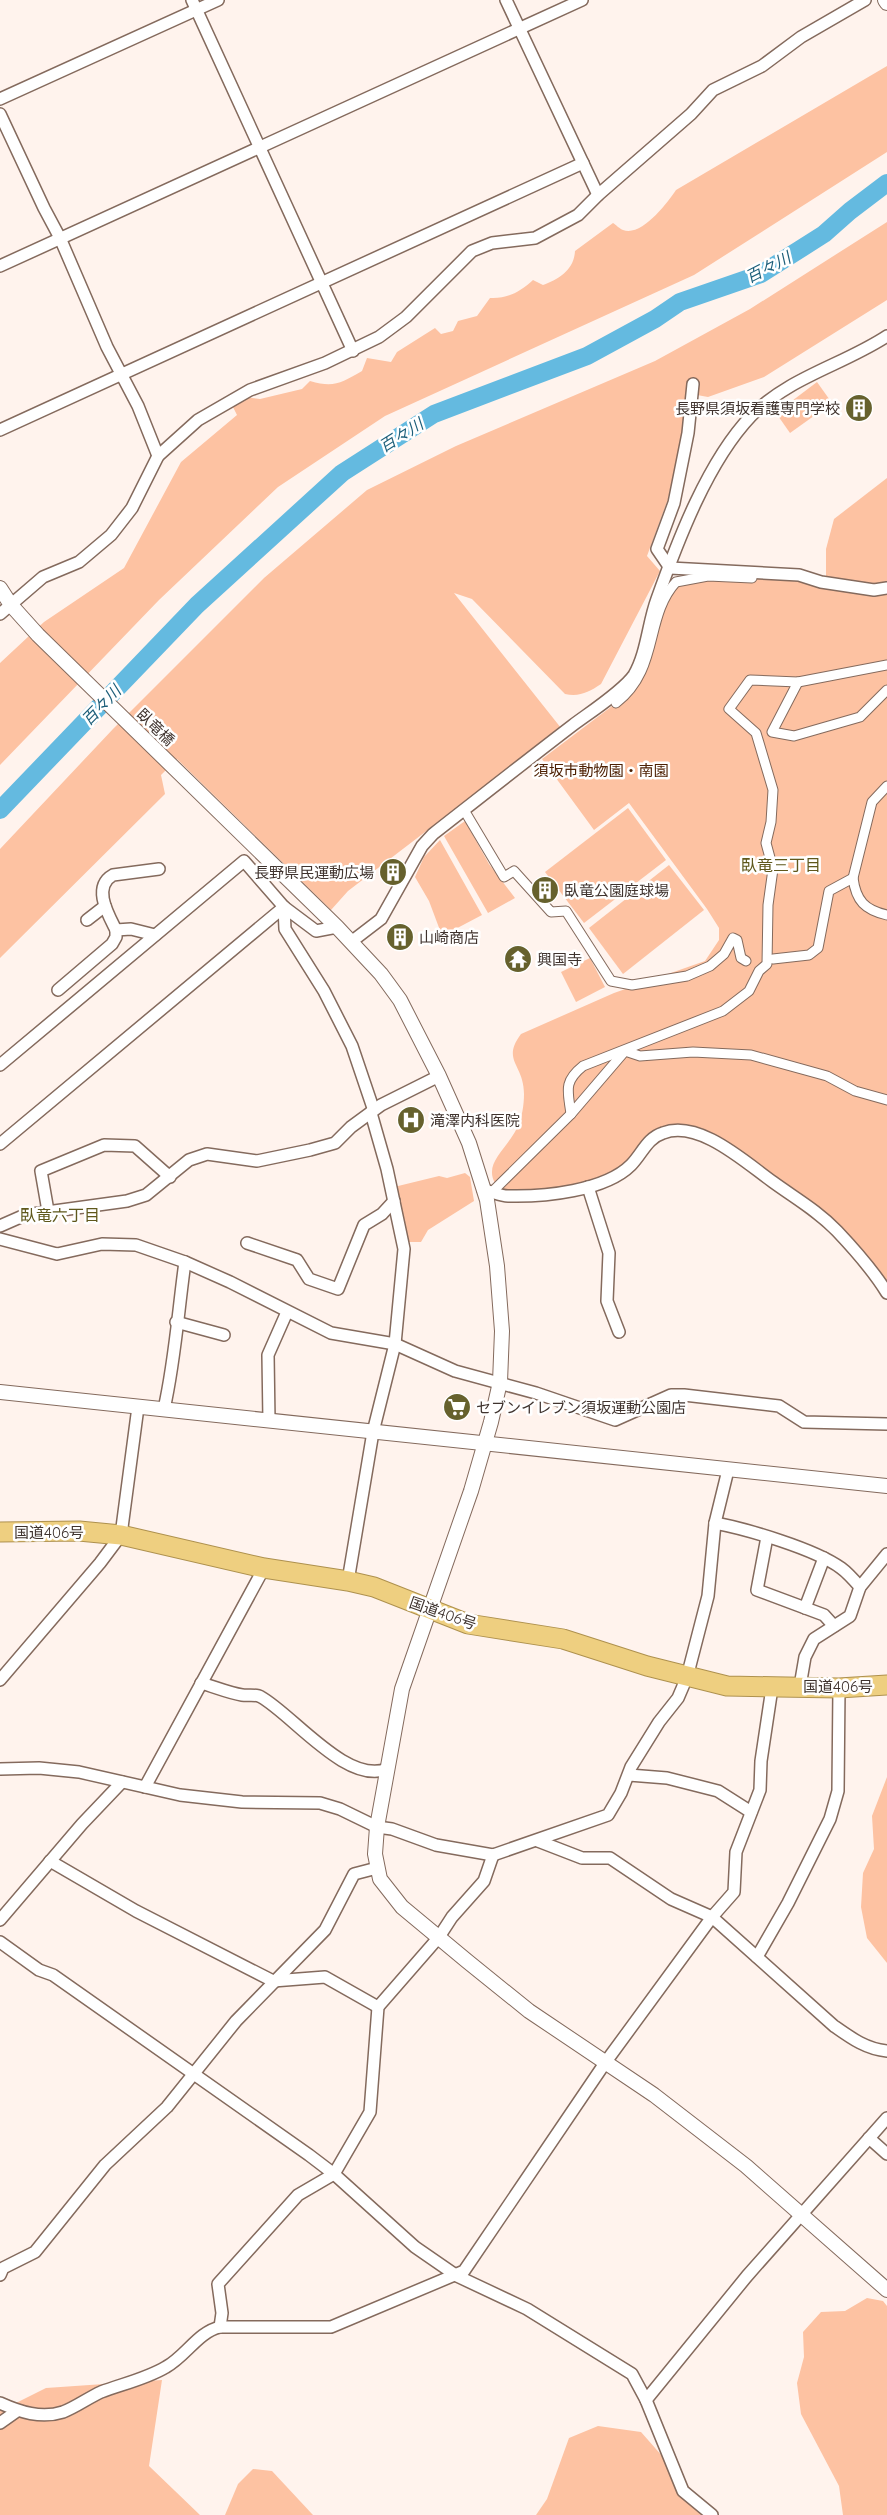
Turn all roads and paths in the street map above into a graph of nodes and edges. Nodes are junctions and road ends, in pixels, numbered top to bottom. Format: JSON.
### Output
{"nodes":[{"id":1,"x":218,"y":0,"type":"edge"},
{"id":2,"x":506,"y":0,"type":"edge"},
{"id":3,"x":582,"y":0,"type":"edge"},
{"id":4,"x":866,"y":0,"type":"edge"},
{"id":5,"x":194,"y":5,"type":"edge"},
{"id":6,"x":520,"y":28,"type":"junction"},
{"id":7,"x":0,"y":99,"type":"edge"},
{"id":8,"x":0,"y":114,"type":"edge"},
{"id":9,"x":258,"y":147,"type":"junction"},
{"id":10,"x":583,"y":163,"type":"junction"},
{"id":11,"x":598,"y":195,"type":"junction"},
{"id":12,"x":60,"y":238,"type":"junction"},
{"id":13,"x":0,"y":266,"type":"edge"},
{"id":14,"x":321,"y":282,"type":"junction"},
{"id":15,"x":887,"y":336,"type":"edge"},
{"id":16,"x":353,"y":351,"type":"junction"},
{"id":17,"x":122,"y":374,"type":"junction"},
{"id":18,"x":692,"y":384,"type":"dead end"},
{"id":19,"x":0,"y":430,"type":"edge"},
{"id":20,"x":158,"y":456,"type":"junction"},
{"id":21,"x":670,"y":568,"type":"junction"},
{"id":22,"x":821,"y":585,"type":"dead end"},
{"id":23,"x":0,"y":588,"type":"edge"},
{"id":24,"x":887,"y":588,"type":"edge"},
{"id":25,"x":11,"y":605,"type":"junction"},
{"id":26,"x":0,"y":614,"type":"edge"},
{"id":27,"x":887,"y":665,"type":"edge"},
{"id":28,"x":798,"y":682,"type":"junction"},
{"id":29,"x":887,"y":690,"type":"edge"},
{"id":30,"x":616,"y":703,"type":"dead end"},
{"id":31,"x":887,"y":786,"type":"edge"},
{"id":32,"x":464,"y":810,"type":"junction"},
{"id":33,"x":159,"y":869,"type":"dead end"},
{"id":34,"x":853,"y":878,"type":"junction"},
{"id":35,"x":105,"y":906,"type":"junction"},
{"id":36,"x":284,"y":907,"type":"junction"},
{"id":37,"x":887,"y":915,"type":"edge"},
{"id":38,"x":87,"y":920,"type":"dead end"},
{"id":39,"x":336,"y":927,"type":"junction"},
{"id":40,"x":116,"y":930,"type":"junction"},
{"id":41,"x":155,"y":935,"type":"junction"},
{"id":42,"x":351,"y":942,"type":"junction"},
{"id":43,"x":769,"y":958,"type":"junction"},
{"id":44,"x":746,"y":961,"type":"dead end"},
{"id":45,"x":58,"y":990,"type":"dead end"},
{"id":46,"x":625,"y":1051,"type":"junction"},
{"id":47,"x":0,"y":1065,"type":"edge"},
{"id":48,"x":439,"y":1076,"type":"junction"},
{"id":49,"x":887,"y":1100,"type":"edge"},
{"id":50,"x":371,"y":1113,"type":"junction"},
{"id":51,"x":571,"y":1114,"type":"junction"},
{"id":52,"x":0,"y":1144,"type":"edge"},
{"id":53,"x":170,"y":1177,"type":"junction"},
{"id":54,"x":588,"y":1187,"type":"junction"},
{"id":55,"x":488,"y":1190,"type":"junction"},
{"id":56,"x":394,"y":1202,"type":"junction"},
{"id":57,"x":48,"y":1211,"type":"junction"},
{"id":58,"x":0,"y":1226,"type":"edge"},
{"id":59,"x":0,"y":1239,"type":"edge"},
{"id":60,"x":247,"y":1243,"type":"dead end"},
{"id":61,"x":185,"y":1262,"type":"junction"},
{"id":62,"x":887,"y":1292,"type":"edge"},
{"id":63,"x":287,"y":1312,"type":"junction"},
{"id":64,"x":176,"y":1322,"type":"junction"},
{"id":65,"x":620,"y":1332,"type":"dead end"},
{"id":66,"x":224,"y":1335,"type":"dead end"},
{"id":67,"x":394,"y":1344,"type":"junction"},
{"id":68,"x":500,"y":1382,"type":"junction"},
{"id":69,"x":0,"y":1392,"type":"edge"},
{"id":70,"x":138,"y":1407,"type":"junction"},
{"id":71,"x":164,"y":1410,"type":"junction"},
{"id":72,"x":269,"y":1421,"type":"junction"},
{"id":73,"x":887,"y":1424,"type":"edge"},
{"id":74,"x":373,"y":1432,"type":"junction"},
{"id":75,"x":484,"y":1444,"type":"junction"},
{"id":76,"x":728,"y":1470,"type":"junction"},
{"id":77,"x":887,"y":1486,"type":"edge"},
{"id":78,"x":715,"y":1523,"type":"junction"},
{"id":79,"x":0,"y":1532,"type":"edge"},
{"id":80,"x":121,"y":1535,"type":"junction"},
{"id":81,"x":767,"y":1538,"type":"junction"},
{"id":82,"x":887,"y":1554,"type":"edge"},
{"id":83,"x":824,"y":1558,"type":"junction"},
{"id":84,"x":264,"y":1568,"type":"junction"},
{"id":85,"x":348,"y":1581,"type":"junction"},
{"id":86,"x":860,"y":1587,"type":"junction"},
{"id":87,"x":805,"y":1608,"type":"junction"},
{"id":88,"x":429,"y":1610,"type":"junction"},
{"id":89,"x":834,"y":1626,"type":"junction"},
{"id":90,"x":687,"y":1677,"type":"junction"},
{"id":91,"x":0,"y":1680,"type":"edge"},
{"id":92,"x":201,"y":1683,"type":"junction"},
{"id":93,"x":887,"y":1685,"type":"edge"},
{"id":94,"x":800,"y":1686,"type":"junction"},
{"id":95,"x":772,"y":1688,"type":"junction"},
{"id":96,"x":839,"y":1688,"type":"junction"},
{"id":97,"x":0,"y":1769,"type":"edge"},
{"id":98,"x":387,"y":1769,"type":"junction"},
{"id":99,"x":629,"y":1775,"type":"junction"},
{"id":100,"x":122,"y":1782,"type":"junction"},
{"id":101,"x":145,"y":1787,"type":"junction"},
{"id":102,"x":751,"y":1812,"type":"junction"},
{"id":103,"x":378,"y":1827,"type":"junction"},
{"id":104,"x":538,"y":1841,"type":"junction"},
{"id":105,"x":493,"y":1855,"type":"junction"},
{"id":106,"x":50,"y":1861,"type":"junction"},
{"id":107,"x":376,"y":1868,"type":"junction"},
{"id":108,"x":712,"y":1917,"type":"junction"},
{"id":109,"x":0,"y":1920,"type":"edge"},
{"id":110,"x":439,"y":1937,"type":"junction"},
{"id":111,"x":0,"y":1942,"type":"edge"},
{"id":112,"x":757,"y":1957,"type":"junction"},
{"id":113,"x":273,"y":1981,"type":"junction"},
{"id":114,"x":378,"y":2007,"type":"junction"},
{"id":115,"x":887,"y":2051,"type":"edge"},
{"id":116,"x":605,"y":2063,"type":"junction"},
{"id":117,"x":192,"y":2074,"type":"junction"},
{"id":118,"x":887,"y":2118,"type":"edge"},
{"id":119,"x":869,"y":2138,"type":"junction"},
{"id":120,"x":887,"y":2154,"type":"edge"},
{"id":121,"x":334,"y":2174,"type":"junction"},
{"id":122,"x":802,"y":2213,"type":"junction"},
{"id":123,"x":0,"y":2275,"type":"edge"},
{"id":124,"x":457,"y":2276,"type":"junction"},
{"id":125,"x":887,"y":2290,"type":"edge"},
{"id":126,"x":220,"y":2326,"type":"junction"},
{"id":127,"x":646,"y":2400,"type":"junction"},
{"id":128,"x":0,"y":2403,"type":"edge"},
{"id":129,"x":17,"y":2411,"type":"junction"},
{"id":130,"x":0,"y":2423,"type":"edge"},
{"id":131,"x":712,"y":2515,"type":"edge"}],
"edges":[{"from":1,"to":5,"type":"street"},
{"from":2,"to":6,"type":"street"},
{"from":3,"to":6,"type":"street"},
{"from":4,"to":11,"type":"street"},
{"from":5,"to":7,"type":"street"},
{"from":5,"to":9,"type":"street"},
{"from":6,"to":9,"type":"street"},
{"from":6,"to":10,"type":"street"},
{"from":8,"to":12,"type":"street"},
{"from":9,"to":12,"type":"street"},
{"from":9,"to":14,"type":"street"},
{"from":10,"to":11,"type":"street"},
{"from":10,"to":14,"type":"street"},
{"from":11,"to":16,"type":"street"},
{"from":12,"to":13,"type":"street"},
{"from":12,"to":17,"type":"street"},
{"from":14,"to":16,"type":"street"},
{"from":14,"to":17,"type":"street"},
{"from":15,"to":21,"type":"street"},
{"from":16,"to":20,"type":"street"},
{"from":17,"to":19,"type":"street"},
{"from":17,"to":20,"type":"street"},
{"from":18,"to":21,"type":"street"},
{"from":20,"to":25,"type":"street"},
{"from":21,"to":24,"type":"street"},
{"from":21,"to":32,"type":"street"},
{"from":22,"to":30,"type":"street"},
{"from":23,"to":25,"type":"street","name":"臥竜橋"},
{"from":25,"to":26,"type":"street"},
{"from":25,"to":39,"type":"street","name":"臥竜橋"},
{"from":27,"to":28,"type":"street"},
{"from":28,"to":29,"type":"street"},
{"from":28,"to":43,"type":"street"},
{"from":31,"to":34,"type":"street"},
{"from":32,"to":42,"type":"street"},
{"from":32,"to":44,"type":"street"},
{"from":33,"to":35,"type":"street"},
{"from":34,"to":37,"type":"street"},
{"from":34,"to":43,"type":"street"},
{"from":35,"to":38,"type":"street"},
{"from":35,"to":40,"type":"street"},
{"from":36,"to":39,"type":"street"},
{"from":36,"to":41,"type":"street"},
{"from":36,"to":50,"type":"street"},
{"from":36,"to":52,"type":"street"},
{"from":39,"to":42,"type":"street","name":"臥竜橋"},
{"from":40,"to":41,"type":"street"},
{"from":40,"to":45,"type":"street"},
{"from":41,"to":47,"type":"street"},
{"from":42,"to":48,"type":"street","name":"臥竜橋"},
{"from":43,"to":46,"type":"street"},
{"from":46,"to":49,"type":"street"},
{"from":46,"to":51,"type":"street"},
{"from":46,"to":51,"type":"street"},
{"from":48,"to":50,"type":"street"},
{"from":48,"to":55,"type":"street","name":"臥竜橋"},
{"from":50,"to":53,"type":"street"},
{"from":50,"to":56,"type":"street"},
{"from":51,"to":55,"type":"street"},
{"from":53,"to":57,"type":"street"},
{"from":53,"to":57,"type":"street"},
{"from":54,"to":55,"type":"street"},
{"from":54,"to":62,"type":"street"},
{"from":54,"to":65,"type":"street"},
{"from":55,"to":68,"type":"street","name":"臥竜橋"},
{"from":56,"to":60,"type":"street"},
{"from":56,"to":67,"type":"street"},
{"from":57,"to":58,"type":"street"},
{"from":59,"to":61,"type":"street"},
{"from":61,"to":63,"type":"street"},
{"from":61,"to":64,"type":"street"},
{"from":63,"to":67,"type":"street"},
{"from":63,"to":72,"type":"street"},
{"from":64,"to":66,"type":"street"},
{"from":64,"to":71,"type":"street"},
{"from":67,"to":68,"type":"street"},
{"from":67,"to":74,"type":"street"},
{"from":68,"to":73,"type":"street"},
{"from":68,"to":75,"type":"street","name":"臥竜橋"},
{"from":69,"to":70,"type":"street"},
{"from":70,"to":71,"type":"street"},
{"from":70,"to":80,"type":"street"},
{"from":71,"to":72,"type":"street"},
{"from":72,"to":74,"type":"street"},
{"from":74,"to":75,"type":"street"},
{"from":74,"to":85,"type":"street"},
{"from":75,"to":76,"type":"street"},
{"from":75,"to":88,"type":"street","name":"臥竜橋"},
{"from":76,"to":77,"type":"street"},
{"from":76,"to":78,"type":"street"},
{"from":78,"to":81,"type":"street"},
{"from":78,"to":90,"type":"street"},
{"from":79,"to":80,"type":"highway","name":"国道406号"},
{"from":80,"to":84,"type":"highway","name":"国道406号"},
{"from":80,"to":91,"type":"street"},
{"from":81,"to":83,"type":"street"},
{"from":81,"to":87,"type":"street"},
{"from":82,"to":86,"type":"street"},
{"from":83,"to":86,"type":"street"},
{"from":83,"to":87,"type":"street"},
{"from":84,"to":85,"type":"highway","name":"国道406号"},
{"from":84,"to":92,"type":"street"},
{"from":85,"to":88,"type":"highway","name":"国道406号"},
{"from":86,"to":89,"type":"street"},
{"from":87,"to":89,"type":"street"},
{"from":88,"to":90,"type":"highway","name":"国道406号"},
{"from":88,"to":98,"type":"street","name":"臥竜橋"},
{"from":89,"to":94,"type":"street"},
{"from":90,"to":95,"type":"highway","name":"国道406号"},
{"from":90,"to":99,"type":"street"},
{"from":92,"to":98,"type":"street"},
{"from":92,"to":101,"type":"street"},
{"from":93,"to":96,"type":"highway","name":"国道406号"},
{"from":94,"to":95,"type":"highway","name":"国道406号"},
{"from":94,"to":96,"type":"highway","name":"国道406号"},
{"from":95,"to":102,"type":"street"},
{"from":96,"to":112,"type":"street"},
{"from":97,"to":100,"type":"street"},
{"from":98,"to":103,"type":"street","name":"臥竜橋"},
{"from":99,"to":102,"type":"street"},
{"from":99,"to":104,"type":"street"},
{"from":100,"to":101,"type":"street"},
{"from":100,"to":106,"type":"street"},
{"from":101,"to":103,"type":"street"},
{"from":102,"to":108,"type":"street"},
{"from":103,"to":105,"type":"street"},
{"from":103,"to":107,"type":"street","name":"臥竜橋"},
{"from":104,"to":105,"type":"street"},
{"from":104,"to":108,"type":"street"},
{"from":105,"to":110,"type":"street"},
{"from":106,"to":109,"type":"street"},
{"from":106,"to":113,"type":"street"},
{"from":107,"to":110,"type":"street"},
{"from":107,"to":113,"type":"street"},
{"from":108,"to":112,"type":"street"},
{"from":108,"to":116,"type":"street"},
{"from":110,"to":114,"type":"street"},
{"from":110,"to":116,"type":"street"},
{"from":111,"to":117,"type":"street"},
{"from":112,"to":115,"type":"street"},
{"from":113,"to":114,"type":"street"},
{"from":113,"to":117,"type":"street"},
{"from":114,"to":121,"type":"street"},
{"from":116,"to":122,"type":"street"},
{"from":116,"to":124,"type":"street"},
{"from":117,"to":121,"type":"street"},
{"from":117,"to":123,"type":"street"},
{"from":118,"to":119,"type":"street"},
{"from":119,"to":120,"type":"street"},
{"from":119,"to":122,"type":"street"},
{"from":121,"to":124,"type":"street"},
{"from":121,"to":126,"type":"street"},
{"from":122,"to":125,"type":"street"},
{"from":122,"to":127,"type":"street"},
{"from":124,"to":126,"type":"street"},
{"from":124,"to":127,"type":"street"},
{"from":126,"to":129,"type":"street"},
{"from":127,"to":131,"type":"street"},
{"from":128,"to":129,"type":"street"},
{"from":129,"to":130,"type":"street"}]}
